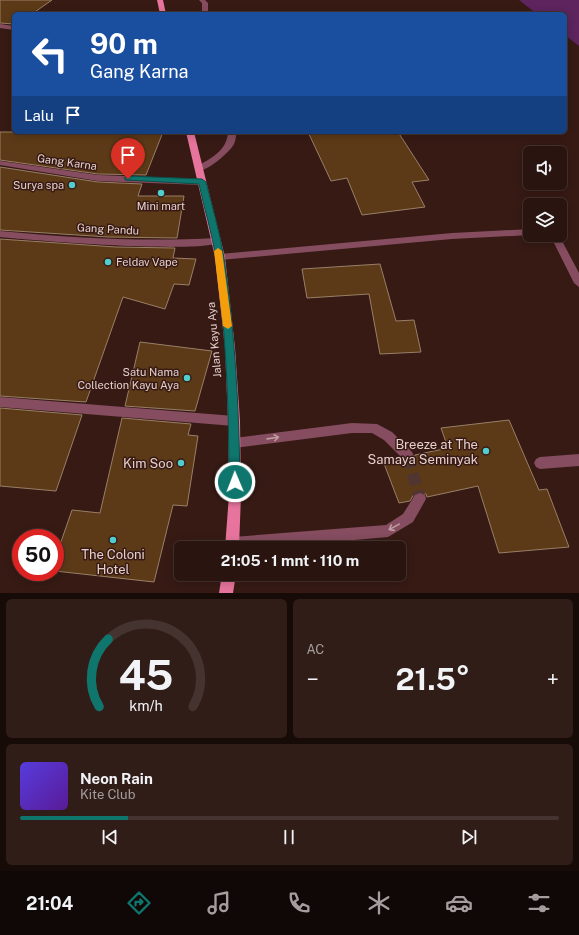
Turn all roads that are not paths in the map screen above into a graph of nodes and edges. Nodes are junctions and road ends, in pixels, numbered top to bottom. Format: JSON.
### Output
{"nodes":[{"id":1,"x":160,"y":0,"type":"edge"},
{"id":2,"x":202,"y":0,"type":"edge"},
{"id":3,"x":163,"y":12,"type":"edge"},
{"id":4,"x":205,"y":12,"type":"edge"},
{"id":5,"x":0,"y":26,"type":"edge"},
{"id":6,"x":12,"y":28,"type":"edge"},
{"id":7,"x":190,"y":134,"type":"edge"},
{"id":8,"x":231,"y":134,"type":"edge"},
{"id":9,"x":0,"y":163,"type":"edge"},
{"id":10,"x":199,"y":168,"type":"junction"},
{"id":11,"x":202,"y":182,"type":"junction"},
{"id":12,"x":523,"y":232,"type":"edge"},
{"id":13,"x":0,"y":234,"type":"edge"},
{"id":14,"x":216,"y":241,"type":"junction"},
{"id":15,"x":558,"y":242,"type":"edge"},
{"id":16,"x":220,"y":257,"type":"junction"},
{"id":17,"x":579,"y":283,"type":"edge"},
{"id":18,"x":0,"y":402,"type":"edge"},
{"id":19,"x":234,"y":421,"type":"junction"},
{"id":20,"x":234,"y":443,"type":"junction"},
{"id":21,"x":408,"y":456,"type":"tunnel mouth"},
{"id":22,"x":579,"y":460,"type":"edge"},
{"id":23,"x":540,"y":463,"type":"dead end"},
{"id":24,"x":420,"y":499,"type":"dead end"},
{"id":25,"x":233,"y":541,"type":"edge"},
{"id":26,"x":285,"y":541,"type":"edge"},
{"id":27,"x":227,"y":581,"type":"edge"},
{"id":28,"x":226,"y":593,"type":"edge"}],
"edges":[{"from":1,"to":3,"type":"main road"},
{"from":2,"to":4,"type":"street"},
{"from":5,"to":6,"type":"street"},
{"from":7,"to":10,"type":"main road","name":"Jalan Kayu Aya"},
{"from":8,"to":10,"type":"street"},
{"from":9,"to":11,"type":"street","name":"Gang Karna"},
{"from":10,"to":11,"type":"main road","name":"Jalan Kayu Aya"},
{"from":11,"to":14,"type":"main road","name":"Jalan Kayu Aya"},
{"from":12,"to":16,"type":"street"},
{"from":13,"to":14,"type":"street","name":"Gang Pandu"},
{"from":14,"to":16,"type":"main road","name":"Jalan Kayu Aya"},
{"from":15,"to":17,"type":"street"},
{"from":16,"to":19,"type":"main road","name":"Jalan Kayu Aya"},
{"from":18,"to":19,"type":"street"},
{"from":19,"to":20,"type":"main road","name":"Jalan Kayu Aya"},
{"from":20,"to":21,"type":"street","one_way":true},
{"from":20,"to":25,"type":"main road","name":"Jalan Kayu Aya"},
{"from":22,"to":23,"type":"street"},
{"from":24,"to":26,"type":"street","one_way":true},
{"from":27,"to":28,"type":"main road"}]}
